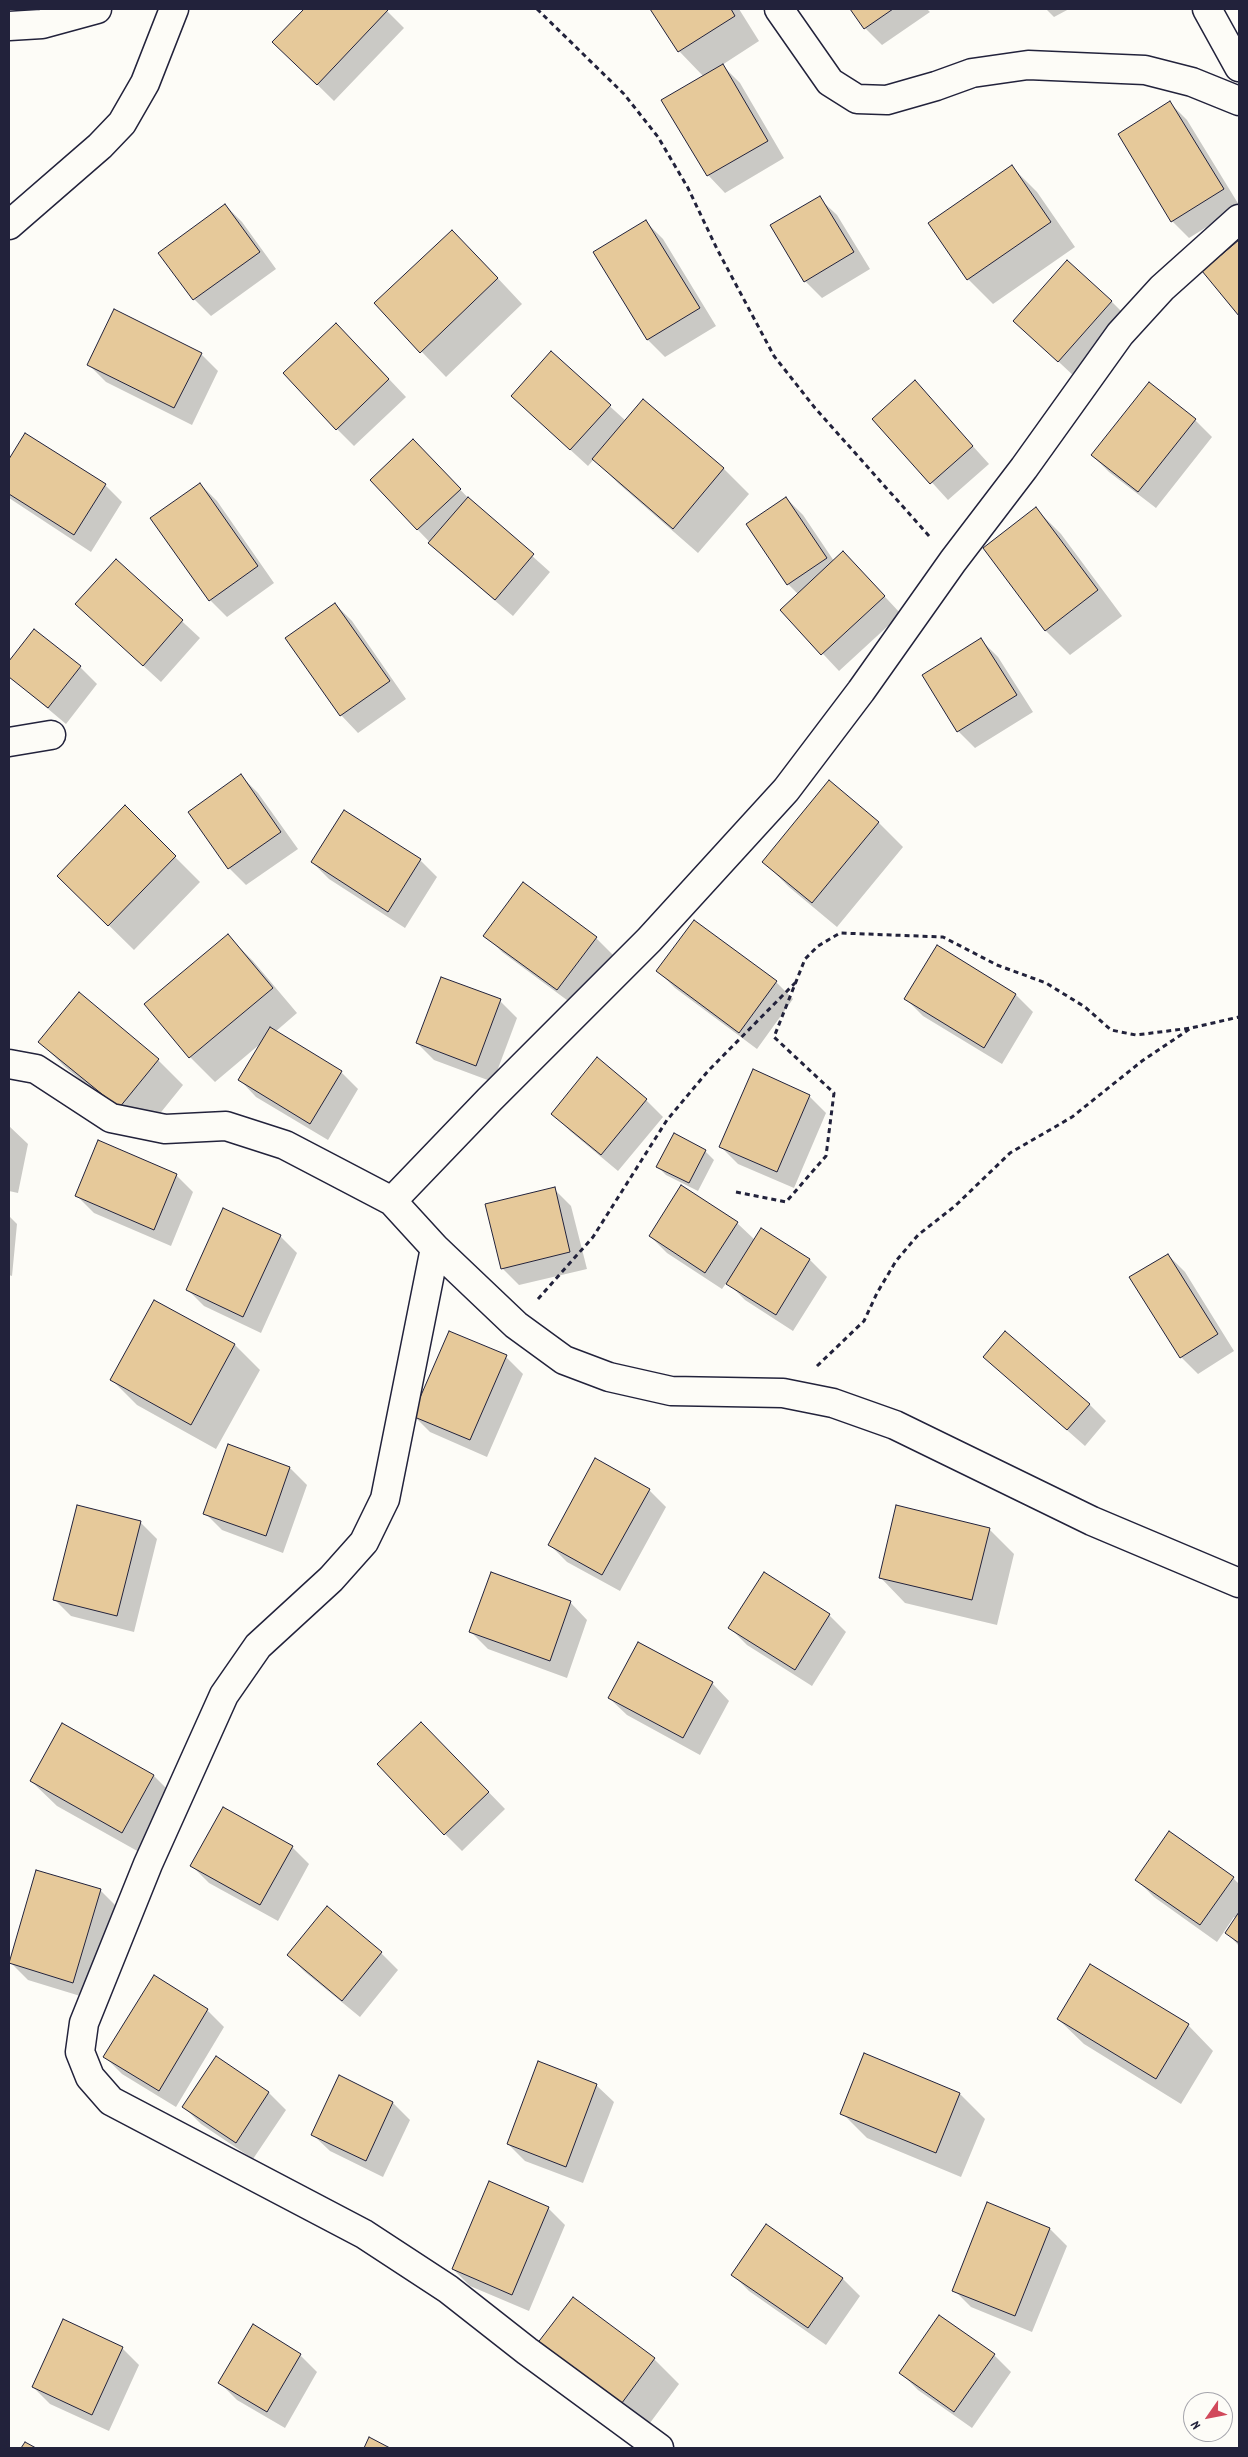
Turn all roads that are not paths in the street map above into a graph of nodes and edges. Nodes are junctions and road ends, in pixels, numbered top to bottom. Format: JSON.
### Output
{"nodes":[{"id":1,"x":97,"y":9,"type":"edge"},
{"id":2,"x":174,"y":9,"type":"edge"},
{"id":3,"x":779,"y":9,"type":"edge"},
{"id":4,"x":1207,"y":9,"type":"edge"},
{"id":5,"x":9,"y":26,"type":"edge"},
{"id":6,"x":1239,"y":66,"type":"edge"},
{"id":7,"x":1239,"y":102,"type":"edge"},
{"id":8,"x":1239,"y":219,"type":"edge"},
{"id":9,"x":9,"y":225,"type":"edge"},
{"id":10,"x":51,"y":735,"type":"dead end"},
{"id":11,"x":9,"y":742,"type":"edge"},
{"id":12,"x":9,"y":1064,"type":"edge"},
{"id":13,"x":392,"y":1202,"type":"junction"},
{"id":14,"x":435,"y":1248,"type":"junction"},
{"id":15,"x":1239,"y":1583,"type":"edge"},
{"id":16,"x":659,"y":2448,"type":"edge"}],
"edges":[{"from":1,"to":5,"type":"street"},
{"from":2,"to":9,"type":"street"},
{"from":3,"to":7,"type":"street"},
{"from":4,"to":6,"type":"street"},
{"from":8,"to":13,"type":"street"},
{"from":10,"to":11,"type":"street"},
{"from":12,"to":13,"type":"street"},
{"from":13,"to":14,"type":"street"},
{"from":14,"to":15,"type":"street"},
{"from":14,"to":16,"type":"street"}]}
